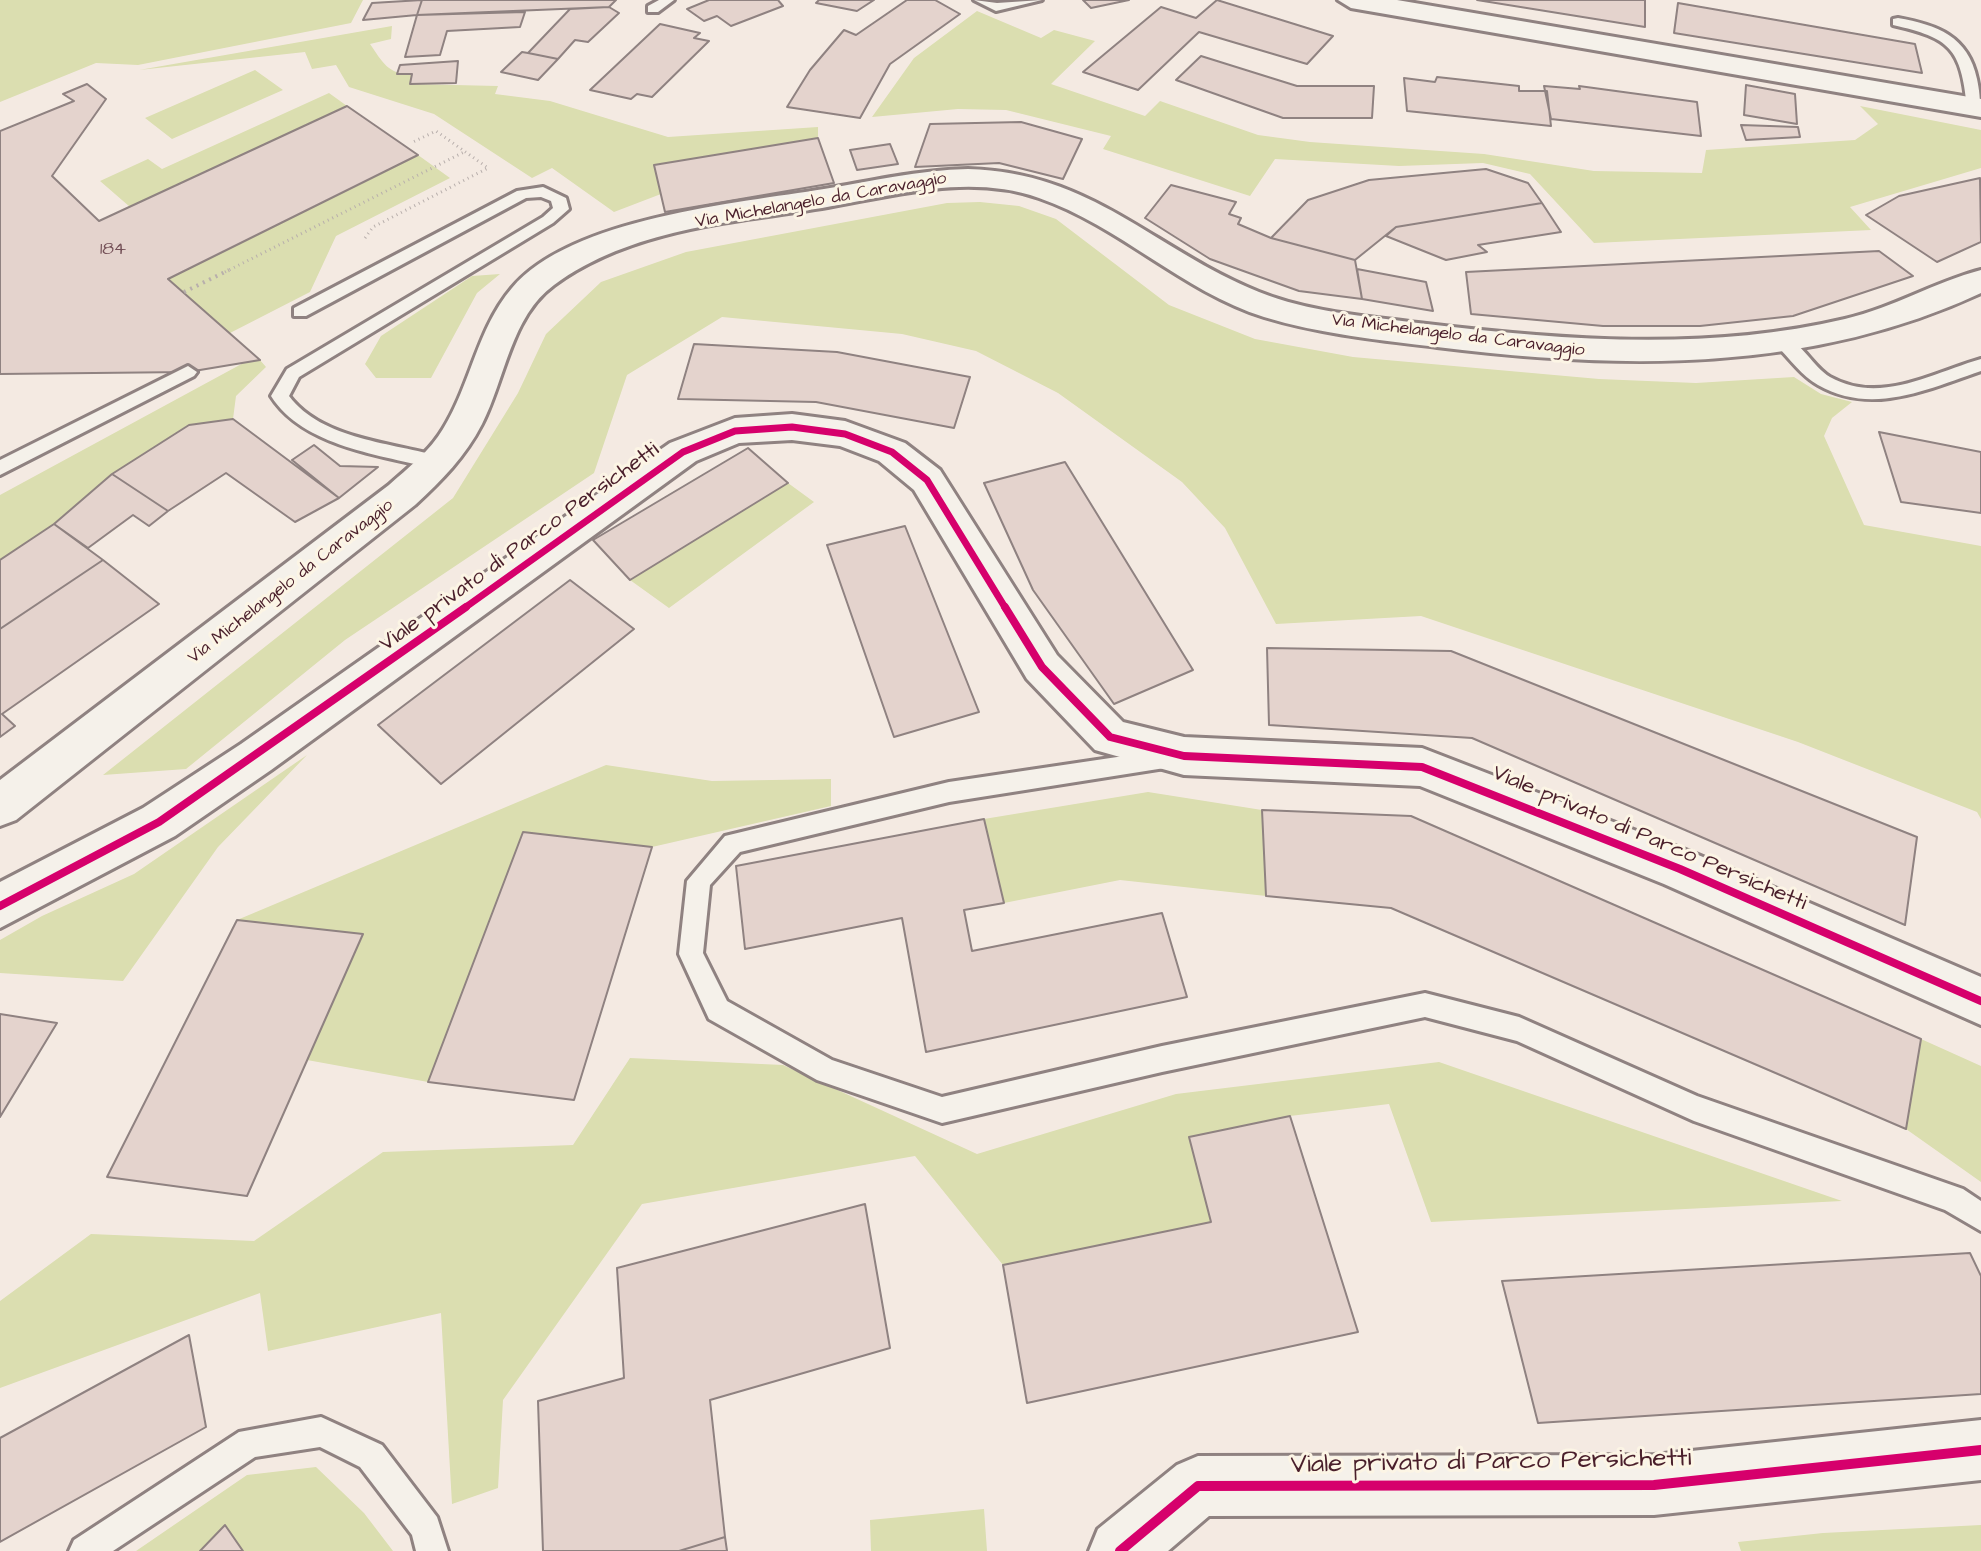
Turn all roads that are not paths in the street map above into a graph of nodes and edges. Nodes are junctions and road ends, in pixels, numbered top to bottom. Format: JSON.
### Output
{"nodes":[{"id":1,"x":668,"y":0,"type":"edge"},
{"id":2,"x":980,"y":0,"type":"edge"},
{"id":3,"x":1036,"y":0,"type":"edge"},
{"id":4,"x":1351,"y":0,"type":"edge"},
{"id":5,"x":653,"y":9,"type":"dead end"},
{"id":6,"x":1898,"y":22,"type":"dead end"},
{"id":7,"x":1977,"y":108,"type":"edge"},
{"id":8,"x":1981,"y":280,"type":"edge"},
{"id":9,"x":300,"y":312,"type":"dead end"},
{"id":10,"x":1783,"y":342,"type":"junction"},
{"id":11,"x":1981,"y":365,"type":"edge"},
{"id":12,"x":188,"y":372,"type":"dead end"},
{"id":13,"x":436,"y":462,"type":"junction"},
{"id":14,"x":0,"y":468,"type":"edge"},
{"id":15,"x":1184,"y":756,"type":"junction"},
{"id":16,"x":0,"y":806,"type":"edge"},
{"id":17,"x":0,"y":906,"type":"edge"},
{"id":18,"x":1981,"y":1001,"type":"edge"},
{"id":19,"x":1981,"y":1217,"type":"edge"},
{"id":20,"x":1981,"y":1450,"type":"edge"},
{"id":21,"x":85,"y":1551,"type":"edge"},
{"id":22,"x":432,"y":1551,"type":"edge"},
{"id":23,"x":1120,"y":1551,"type":"edge"}],
"edges":[{"from":1,"to":5,"type":"lane"},
{"from":2,"to":3,"type":"lane"},
{"from":4,"to":7,"type":"main road"},
{"from":6,"to":7,"type":"lane"},
{"from":8,"to":10,"type":"main road","name":"Via Michelangelo da Caravaggio"},
{"from":9,"to":13,"type":"lane"},
{"from":10,"to":11,"type":"lane"},
{"from":10,"to":13,"type":"main road","name":"Via Michelangelo da Caravaggio"},
{"from":12,"to":14,"type":"lane"},
{"from":13,"to":16,"type":"main road","name":"Via Michelangelo da Caravaggio"},
{"from":15,"to":17,"type":"main road","name":"Viale privato di Parco Persichetti"},
{"from":15,"to":18,"type":"main road","name":"Viale privato di Parco Persichetti"},
{"from":15,"to":19,"type":"lane"},
{"from":20,"to":23,"type":"main road","name":"Viale privato di Parco Persichetti"},
{"from":21,"to":22,"type":"lane"}]}
